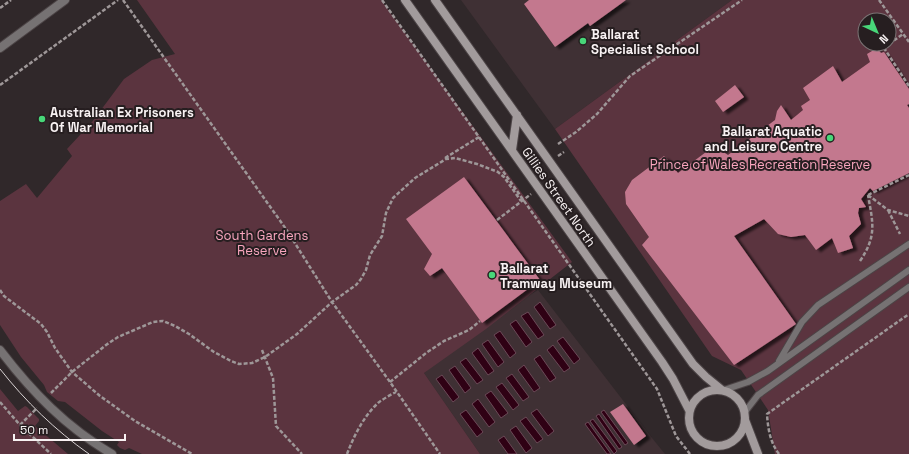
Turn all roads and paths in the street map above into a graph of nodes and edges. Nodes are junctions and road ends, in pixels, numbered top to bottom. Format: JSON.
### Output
{"nodes":[{"id":1,"x":11,"y":0,"type":"edge"},
{"id":2,"x":118,"y":0,"type":"edge"},
{"id":3,"x":123,"y":0,"type":"edge"},
{"id":4,"x":382,"y":0,"type":"edge"},
{"id":5,"x":405,"y":0,"type":"edge"},
{"id":6,"x":435,"y":0,"type":"edge"},
{"id":7,"x":742,"y":0,"type":"edge"},
{"id":8,"x":879,"y":0,"type":"edge"},
{"id":9,"x":63,"y":1,"type":"edge"},
{"id":10,"x":0,"y":8,"type":"edge"},
{"id":11,"x":903,"y":34,"type":"junction"},
{"id":12,"x":897,"y":38,"type":"edge"},
{"id":13,"x":909,"y":42,"type":"edge"},
{"id":14,"x":0,"y":48,"type":"edge"},
{"id":15,"x":887,"y":52,"type":"edge"},
{"id":16,"x":0,"y":85,"type":"edge"},
{"id":17,"x":909,"y":86,"type":"edge"},
{"id":18,"x":517,"y":115,"type":"junction"},
{"id":19,"x":479,"y":137,"type":"junction"},
{"id":20,"x":558,"y":144,"type":"dead end"},
{"id":21,"x":512,"y":150,"type":"junction"},
{"id":22,"x":440,"y":162,"type":"junction"},
{"id":23,"x":908,"y":176,"type":"edge"},
{"id":24,"x":868,"y":195,"type":"junction"},
{"id":25,"x":522,"y":200,"type":"junction"},
{"id":26,"x":888,"y":210,"type":"junction"},
{"id":27,"x":909,"y":216,"type":"edge"},
{"id":28,"x":497,"y":220,"type":"dead end"},
{"id":29,"x":900,"y":234,"type":"dead end"},
{"id":30,"x":909,"y":244,"type":"edge"},
{"id":31,"x":860,"y":261,"type":"dead end"},
{"id":32,"x":909,"y":270,"type":"edge"},
{"id":33,"x":909,"y":287,"type":"edge"},
{"id":34,"x":0,"y":290,"type":"edge"},
{"id":35,"x":332,"y":302,"type":"junction"},
{"id":36,"x":909,"y":314,"type":"edge"},
{"id":37,"x":480,"y":321,"type":"dead end"},
{"id":38,"x":0,"y":350,"type":"edge"},
{"id":39,"x":262,"y":350,"type":"dead end"},
{"id":40,"x":264,"y":357,"type":"junction"},
{"id":41,"x":777,"y":364,"type":"junction"},
{"id":42,"x":72,"y":372,"type":"junction"},
{"id":43,"x":390,"y":382,"type":"junction"},
{"id":44,"x":723,"y":390,"type":"junction"},
{"id":45,"x":396,"y":392,"type":"junction"},
{"id":46,"x":0,"y":402,"type":"edge"},
{"id":47,"x":689,"y":410,"type":"junction"},
{"id":48,"x":745,"y":416,"type":"junction"},
{"id":49,"x":711,"y":446,"type":"junction"},
{"id":50,"x":51,"y":454,"type":"edge"},
{"id":51,"x":112,"y":454,"type":"edge"},
{"id":52,"x":192,"y":454,"type":"edge"},
{"id":53,"x":302,"y":454,"type":"edge"},
{"id":54,"x":347,"y":454,"type":"edge"},
{"id":55,"x":440,"y":454,"type":"edge"},
{"id":56,"x":690,"y":454,"type":"edge"},
{"id":57,"x":723,"y":454,"type":"edge"},
{"id":58,"x":758,"y":454,"type":"edge"},
{"id":59,"x":778,"y":454,"type":"edge"}],
"edges":[{"from":1,"to":10,"type":"path"},
{"from":2,"to":16,"type":"path"},
{"from":3,"to":35,"type":"path"},
{"from":4,"to":19,"type":"path"},
{"from":5,"to":21,"type":"main road","name":"Gillies Street North"},
{"from":6,"to":18,"type":"main road","name":"Gillies Street North"},
{"from":7,"to":20,"type":"path"},
{"from":8,"to":11,"type":"path"},
{"from":9,"to":14,"type":"street"},
{"from":11,"to":12,"type":"path"},
{"from":11,"to":13,"type":"path"},
{"from":15,"to":17,"type":"path"},
{"from":18,"to":21,"type":"main road"},
{"from":18,"to":44,"type":"main road","name":"Gillies Street North"},
{"from":19,"to":22,"type":"path"},
{"from":19,"to":25,"type":"path"},
{"from":21,"to":47,"type":"main road","name":"Gillies Street North"},
{"from":22,"to":25,"type":"path"},
{"from":22,"to":35,"type":"path"},
{"from":23,"to":24,"type":"path"},
{"from":24,"to":26,"type":"path"},
{"from":24,"to":31,"type":"path"},
{"from":25,"to":28,"type":"path"},
{"from":25,"to":56,"type":"path"},
{"from":26,"to":27,"type":"path"},
{"from":26,"to":29,"type":"path"},
{"from":30,"to":41,"type":"lane"},
{"from":32,"to":41,"type":"lane"},
{"from":33,"to":48,"type":"lane"},
{"from":34,"to":42,"type":"path"},
{"from":35,"to":40,"type":"path"},
{"from":35,"to":43,"type":"path"},
{"from":36,"to":59,"type":"path"},
{"from":37,"to":43,"type":"path"},
{"from":38,"to":51,"type":"street"},
{"from":39,"to":40,"type":"path"},
{"from":40,"to":42,"type":"path"},
{"from":40,"to":53,"type":"path"},
{"from":41,"to":44,"type":"lane"},
{"from":42,"to":52,"type":"path"},
{"from":43,"to":45,"type":"path"},
{"from":44,"to":47,"type":"main road"},
{"from":44,"to":48,"type":"main road"},
{"from":45,"to":54,"type":"path"},
{"from":45,"to":55,"type":"path"},
{"from":46,"to":50,"type":"path"},
{"from":47,"to":49,"type":"main road"},
{"from":48,"to":49,"type":"main road"},
{"from":48,"to":58,"type":"main road"},
{"from":49,"to":57,"type":"main road"}]}
